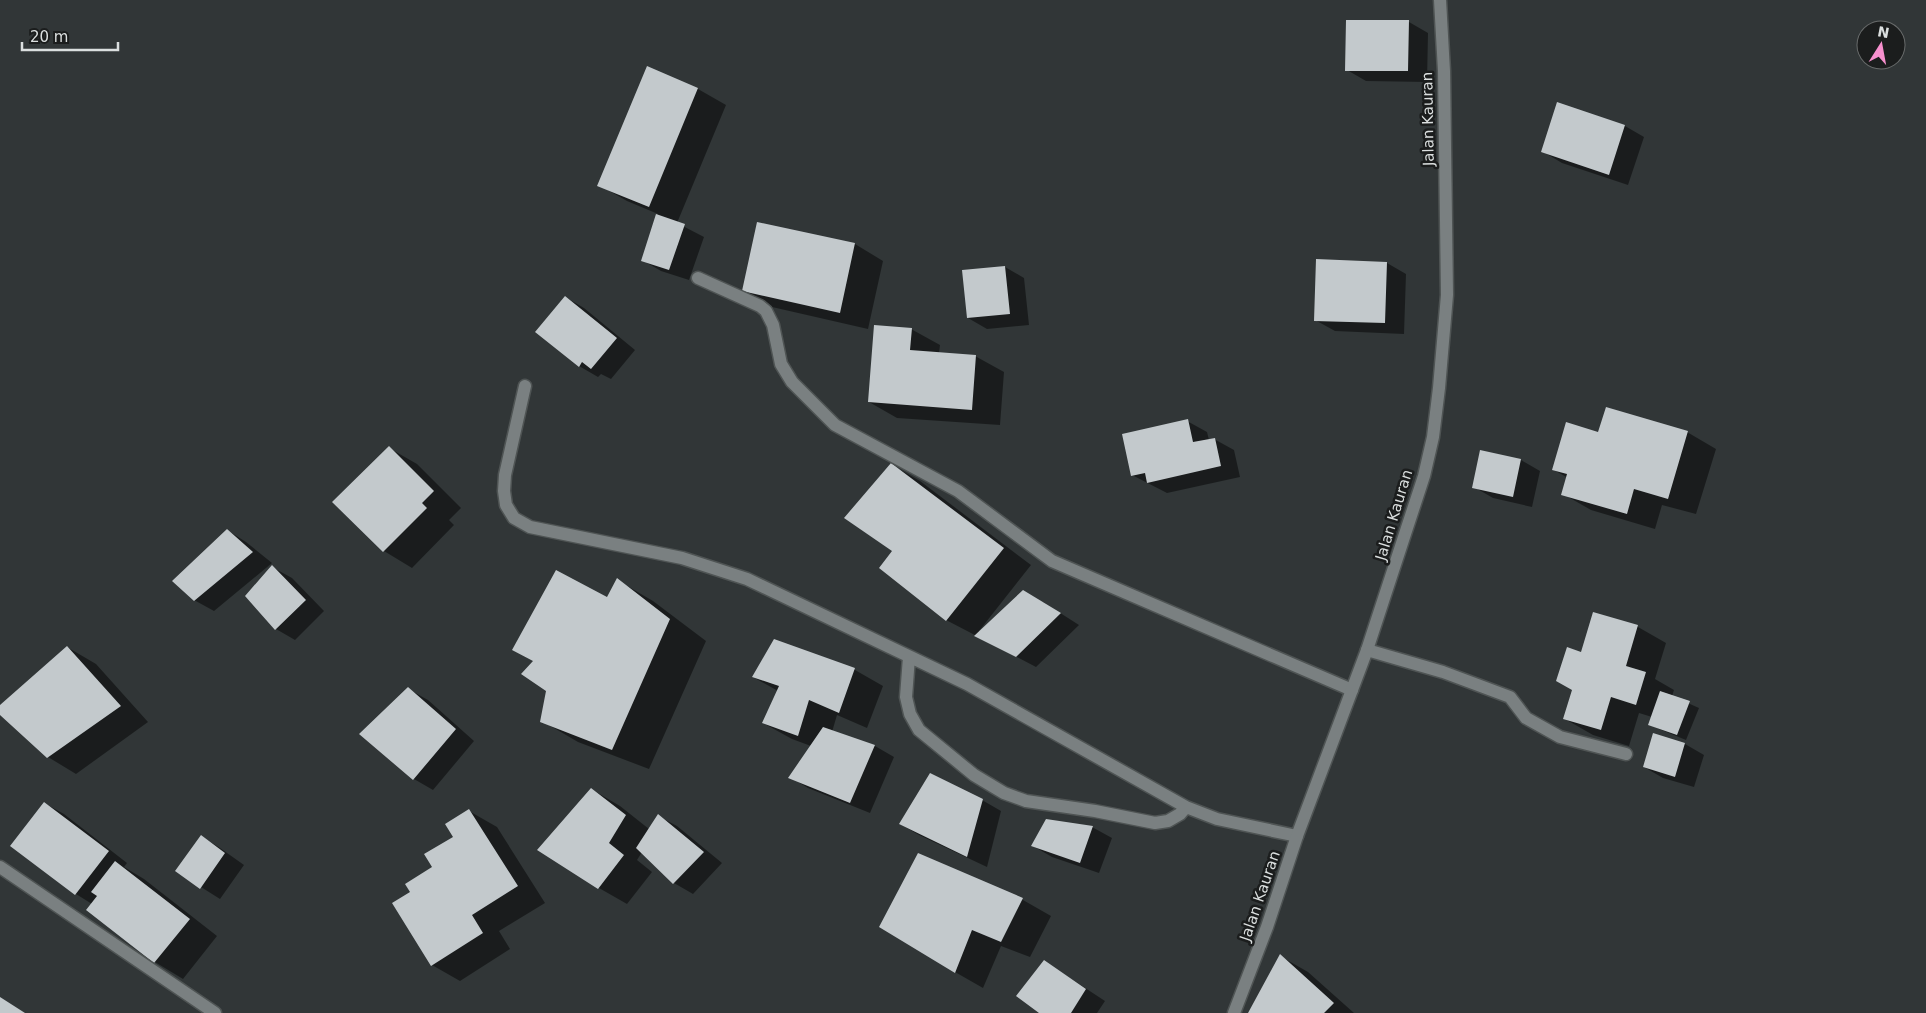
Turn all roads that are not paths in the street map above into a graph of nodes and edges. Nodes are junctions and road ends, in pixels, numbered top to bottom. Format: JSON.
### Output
{"nodes":[{"id":1,"x":1440,"y":0,"type":"edge"},
{"id":2,"x":698,"y":278,"type":"dead end"},
{"id":3,"x":525,"y":386,"type":"dead end"},
{"id":4,"x":1368,"y":650,"type":"junction"},
{"id":5,"x":909,"y":657,"type":"junction"},
{"id":6,"x":1352,"y":690,"type":"junction"},
{"id":7,"x":1626,"y":754,"type":"dead end"},
{"id":8,"x":1186,"y":807,"type":"junction"},
{"id":9,"x":1297,"y":836,"type":"junction"},
{"id":10,"x":0,"y":867,"type":"edge"},
{"id":11,"x":215,"y":1013,"type":"edge"},
{"id":12,"x":1234,"y":1013,"type":"edge"}],
"edges":[{"from":1,"to":4,"type":"street","name":"Jalan Kauran"},
{"from":2,"to":6,"type":"street"},
{"from":3,"to":5,"type":"street"},
{"from":4,"to":6,"type":"street","name":"Jalan Kauran"},
{"from":4,"to":7,"type":"street"},
{"from":5,"to":8,"type":"street"},
{"from":5,"to":8,"type":"street"},
{"from":6,"to":9,"type":"street","name":"Jalan Kauran"},
{"from":8,"to":9,"type":"street"},
{"from":9,"to":12,"type":"street","name":"Jalan Kauran"},
{"from":10,"to":11,"type":"street"}]}
